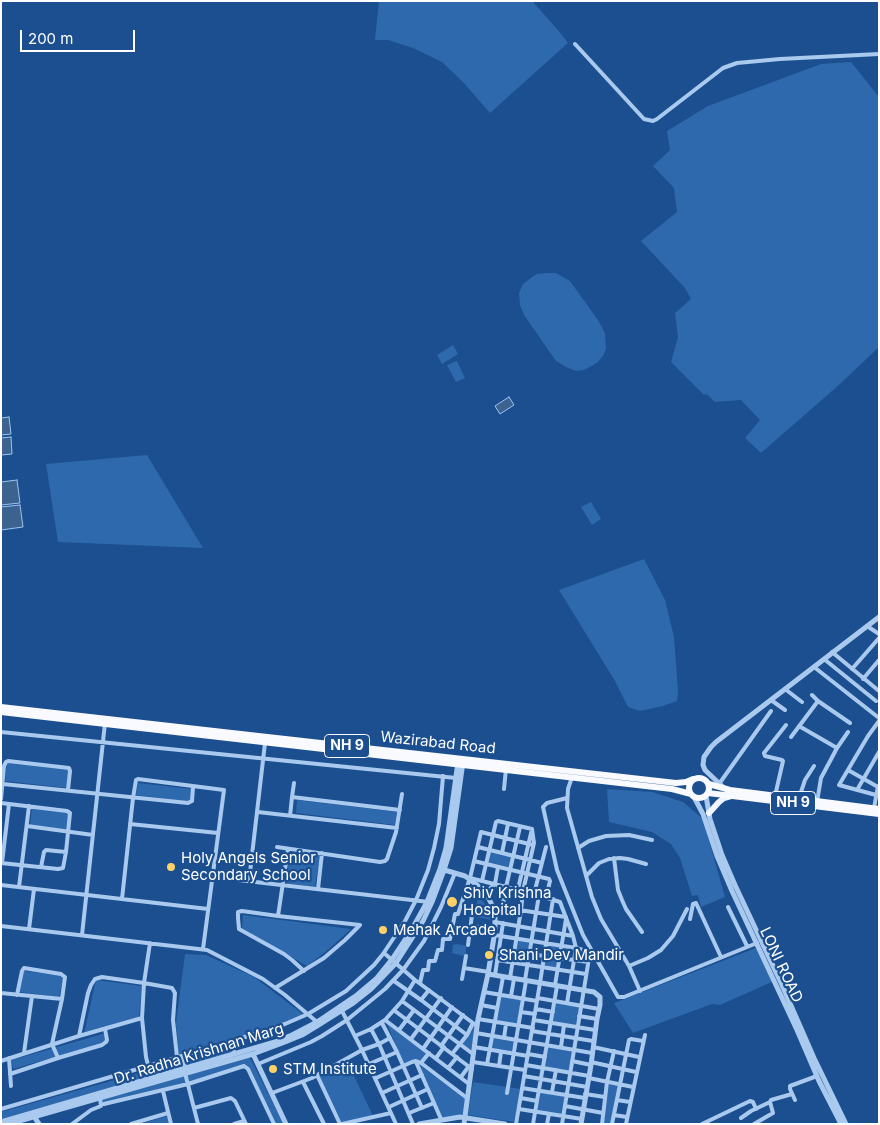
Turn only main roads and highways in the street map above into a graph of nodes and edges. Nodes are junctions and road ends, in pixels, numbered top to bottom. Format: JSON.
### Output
{"nodes":[{"id":1,"x":1,"y":707,"type":"edge"},
{"id":2,"x":1,"y":712,"type":"edge"},
{"id":3,"x":105,"y":721,"type":"junction"},
{"id":4,"x":460,"y":761,"type":"junction"},
{"id":5,"x":693,"y":779,"type":"junction"},
{"id":6,"x":709,"y":784,"type":"junction"},
{"id":7,"x":707,"y":794,"type":"junction"},
{"id":8,"x":732,"y":795,"type":"junction"},
{"id":9,"x":693,"y":796,"type":"junction"},
{"id":10,"x":817,"y":803,"type":"junction"},
{"id":11,"x":876,"y":811,"type":"edge"},
{"id":12,"x":707,"y":815,"type":"road end"}],
"edges":[{"from":1,"to":3,"type":"highway","name":"Wazirabad Road","number":"NH 9"},
{"from":2,"to":3,"type":"highway","name":"Wazirabad Road","number":"NH 9"},
{"from":3,"to":4,"type":"highway","name":"Wazirabad Road","number":"NH 9"},
{"from":3,"to":4,"type":"highway","name":"Wazirabad Road","number":"NH 9"},
{"from":4,"to":5,"type":"highway","name":"Wazirabad Road","number":"NH 9"},
{"from":4,"to":9,"type":"highway","name":"Wazirabad Road","number":"NH 9"},
{"from":5,"to":6,"type":"highway"},
{"from":5,"to":9,"type":"highway"},
{"from":6,"to":7,"type":"highway"},
{"from":6,"to":10,"type":"highway","number":"NH 9"},
{"from":7,"to":8,"type":"highway","number":"NH 9"},
{"from":7,"to":9,"type":"highway"},
{"from":8,"to":10,"type":"highway","number":"NH 9"},
{"from":8,"to":12,"type":"main road"},
{"from":10,"to":11,"type":"highway","number":"NH 9"}]}
